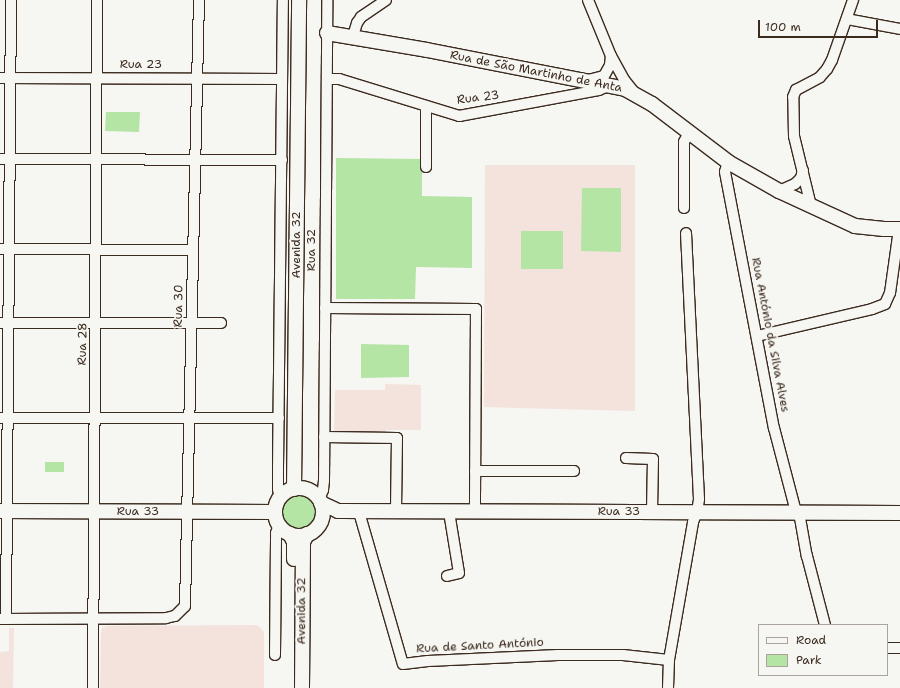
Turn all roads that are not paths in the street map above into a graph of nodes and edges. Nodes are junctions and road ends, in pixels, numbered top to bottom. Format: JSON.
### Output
{"nodes":[{"id":1,"x":11,"y":0,"type":"edge"},
{"id":2,"x":98,"y":0,"type":"edge"},
{"id":3,"x":199,"y":0,"type":"edge"},
{"id":4,"x":283,"y":0,"type":"edge"},
{"id":5,"x":299,"y":0,"type":"edge"},
{"id":6,"x":307,"y":0,"type":"edge"},
{"id":7,"x":327,"y":0,"type":"edge"},
{"id":8,"x":386,"y":0,"type":"edge"},
{"id":9,"x":588,"y":0,"type":"edge"},
{"id":10,"x":853,"y":0,"type":"edge"},
{"id":11,"x":847,"y":19,"type":"junction"},
{"id":12,"x":900,"y":29,"type":"edge"},
{"id":13,"x":327,"y":33,"type":"junction"},
{"id":14,"x":353,"y":36,"type":"junction"},
{"id":15,"x":611,"y":56,"type":"junction"},
{"id":16,"x":5,"y":78,"type":"edge"},
{"id":17,"x":98,"y":78,"type":"junction"},
{"id":18,"x":198,"y":78,"type":"junction"},
{"id":19,"x":282,"y":79,"type":"junction"},
{"id":20,"x":327,"y":79,"type":"junction"},
{"id":21,"x":585,"y":80,"type":"junction"},
{"id":22,"x":610,"y":85,"type":"junction"},
{"id":23,"x":634,"y":92,"type":"junction"},
{"id":24,"x":426,"y":106,"type":"junction"},
{"id":25,"x":689,"y":132,"type":"junction"},
{"id":26,"x":5,"y":159,"type":"edge"},
{"id":27,"x":97,"y":160,"type":"junction"},
{"id":28,"x":196,"y":160,"type":"junction"},
{"id":29,"x":282,"y":160,"type":"junction"},
{"id":30,"x":728,"y":162,"type":"junction"},
{"id":31,"x":426,"y":167,"type":"dead end"},
{"id":32,"x":803,"y":170,"type":"junction"},
{"id":33,"x":794,"y":191,"type":"junction"},
{"id":34,"x":811,"y":206,"type":"junction"},
{"id":35,"x":684,"y":208,"type":"dead end"},
{"id":36,"x":900,"y":229,"type":"edge"},
{"id":37,"x":686,"y":233,"type":"dead end"},
{"id":38,"x":4,"y":249,"type":"edge"},
{"id":39,"x":96,"y":249,"type":"junction"},
{"id":40,"x":193,"y":250,"type":"junction"},
{"id":41,"x":325,"y":308,"type":"junction"},
{"id":42,"x":96,"y":322,"type":"junction"},
{"id":43,"x":192,"y":323,"type":"junction"},
{"id":44,"x":221,"y":323,"type":"dead end"},
{"id":45,"x":4,"y":324,"type":"edge"},
{"id":46,"x":757,"y":336,"type":"junction"},
{"id":47,"x":4,"y":418,"type":"edge"},
{"id":48,"x":94,"y":418,"type":"junction"},
{"id":49,"x":191,"y":418,"type":"junction"},
{"id":50,"x":279,"y":418,"type":"junction"},
{"id":51,"x":324,"y":437,"type":"junction"},
{"id":52,"x":626,"y":458,"type":"dead end"},
{"id":53,"x":476,"y":471,"type":"junction"},
{"id":54,"x":574,"y":471,"type":"dead end"},
{"id":55,"x":298,"y":489,"type":"junction"},
{"id":56,"x":280,"y":498,"type":"junction"},
{"id":57,"x":320,"y":501,"type":"junction"},
{"id":58,"x":3,"y":511,"type":"edge"},
{"id":59,"x":338,"y":511,"type":"junction"},
{"id":60,"x":94,"y":512,"type":"junction"},
{"id":61,"x":188,"y":512,"type":"junction"},
{"id":62,"x":275,"y":512,"type":"junction"},
{"id":63,"x":359,"y":512,"type":"junction"},
{"id":64,"x":396,"y":512,"type":"junction"},
{"id":65,"x":449,"y":512,"type":"junction"},
{"id":66,"x":476,"y":512,"type":"junction"},
{"id":67,"x":652,"y":512,"type":"junction"},
{"id":68,"x":697,"y":512,"type":"junction"},
{"id":69,"x":796,"y":512,"type":"junction"},
{"id":70,"x":900,"y":513,"type":"edge"},
{"id":71,"x":321,"y":522,"type":"junction"},
{"id":72,"x":285,"y":530,"type":"junction"},
{"id":73,"x":307,"y":534,"type":"junction"},
{"id":74,"x":446,"y":576,"type":"dead end"},
{"id":75,"x":94,"y":617,"type":"junction"},
{"id":76,"x":3,"y":619,"type":"edge"},
{"id":77,"x":825,"y":624,"type":"edge"},
{"id":78,"x":888,"y":648,"type":"edge"},
{"id":79,"x":900,"y":648,"type":"edge"},
{"id":80,"x":275,"y":655,"type":"dead end"},
{"id":81,"x":668,"y":660,"type":"junction"},
{"id":82,"x":93,"y":688,"type":"edge"},
{"id":83,"x":293,"y":688,"type":"edge"},
{"id":84,"x":302,"y":688,"type":"edge"},
{"id":85,"x":668,"y":688,"type":"edge"}],
"edges":[{"from":1,"to":16,"type":"street"},
{"from":2,"to":17,"type":"street","name":"Rua 28"},
{"from":3,"to":18,"type":"street","name":"Rua 30"},
{"from":4,"to":19,"type":"street"},
{"from":5,"to":55,"type":"street","name":"Avenida 32"},
{"from":6,"to":55,"type":"street","name":"Avenida 32"},
{"from":7,"to":13,"type":"street","name":"Rua 32"},
{"from":8,"to":14,"type":"street"},
{"from":9,"to":15,"type":"street"},
{"from":10,"to":11,"type":"street"},
{"from":11,"to":12,"type":"street"},
{"from":11,"to":32,"type":"street"},
{"from":13,"to":14,"type":"street","name":"Rua de São Martinho de Anta"},
{"from":13,"to":20,"type":"street","name":"Rua 32"},
{"from":14,"to":21,"type":"street","name":"Rua de São Martinho de Anta"},
{"from":15,"to":21,"type":"street"},
{"from":15,"to":23,"type":"street"},
{"from":16,"to":17,"type":"street","name":"Rua 23"},
{"from":16,"to":26,"type":"street"},
{"from":17,"to":18,"type":"street","name":"Rua 23"},
{"from":17,"to":27,"type":"street","name":"Rua 28"},
{"from":18,"to":19,"type":"street","name":"Rua 23"},
{"from":18,"to":28,"type":"street","name":"Rua 30"},
{"from":19,"to":29,"type":"street"},
{"from":20,"to":24,"type":"street","name":"Rua 23"},
{"from":20,"to":41,"type":"street","name":"Rua 32"},
{"from":21,"to":22,"type":"street","name":"Rua de São Martinho de Anta"},
{"from":22,"to":23,"type":"street","name":"Rua de São Martinho de Anta"},
{"from":22,"to":24,"type":"street","name":"Rua 23"},
{"from":23,"to":25,"type":"street","name":"Rua de São Martinho de Anta"},
{"from":24,"to":31,"type":"street"},
{"from":25,"to":30,"type":"street","name":"Rua de São Martinho de Anta"},
{"from":25,"to":35,"type":"street"},
{"from":26,"to":27,"type":"street"},
{"from":26,"to":38,"type":"street"},
{"from":27,"to":28,"type":"street"},
{"from":27,"to":39,"type":"street","name":"Rua 28"},
{"from":28,"to":29,"type":"street"},
{"from":28,"to":40,"type":"street","name":"Rua 30"},
{"from":29,"to":50,"type":"street"},
{"from":30,"to":33,"type":"street","name":"Rua de São Martinho de Anta"},
{"from":30,"to":46,"type":"street","name":"Rua António da Silva Alves"},
{"from":32,"to":33,"type":"street"},
{"from":32,"to":34,"type":"street"},
{"from":33,"to":34,"type":"street","name":"Rua de São Martinho de Anta"},
{"from":34,"to":36,"type":"street","name":"Rua de São Martinho de Anta"},
{"from":36,"to":46,"type":"street"},
{"from":37,"to":68,"type":"street"},
{"from":38,"to":39,"type":"street"},
{"from":38,"to":45,"type":"street"},
{"from":39,"to":40,"type":"street"},
{"from":39,"to":42,"type":"street","name":"Rua 28"},
{"from":40,"to":43,"type":"street","name":"Rua 30"},
{"from":41,"to":51,"type":"street","name":"Rua 32"},
{"from":41,"to":53,"type":"street"},
{"from":42,"to":43,"type":"street"},
{"from":42,"to":45,"type":"street"},
{"from":42,"to":48,"type":"street","name":"Rua 28"},
{"from":43,"to":44,"type":"street"},
{"from":43,"to":49,"type":"street","name":"Rua 30"},
{"from":45,"to":47,"type":"street"},
{"from":46,"to":69,"type":"street","name":"Rua António da Silva Alves"},
{"from":47,"to":48,"type":"street"},
{"from":47,"to":58,"type":"street"},
{"from":48,"to":49,"type":"street"},
{"from":48,"to":60,"type":"street","name":"Rua 28"},
{"from":49,"to":50,"type":"street"},
{"from":49,"to":61,"type":"street","name":"Rua 30"},
{"from":50,"to":56,"type":"street"},
{"from":51,"to":57,"type":"street","name":"Rua 32"},
{"from":51,"to":64,"type":"street"},
{"from":52,"to":67,"type":"street"},
{"from":53,"to":54,"type":"street"},
{"from":53,"to":66,"type":"street"},
{"from":55,"to":56,"type":"street"},
{"from":55,"to":57,"type":"street"},
{"from":56,"to":62,"type":"street"},
{"from":57,"to":59,"type":"street","name":"Rua 33"},
{"from":57,"to":71,"type":"street"},
{"from":58,"to":60,"type":"street","name":"Rua 33"},
{"from":58,"to":76,"type":"street"},
{"from":59,"to":63,"type":"street","name":"Rua 33"},
{"from":59,"to":71,"type":"street"},
{"from":60,"to":61,"type":"street","name":"Rua 33"},
{"from":60,"to":75,"type":"street","name":"Rua 28"},
{"from":61,"to":62,"type":"street","name":"Rua 33"},
{"from":61,"to":75,"type":"street","name":"Rua 30"},
{"from":62,"to":72,"type":"street"},
{"from":63,"to":64,"type":"street","name":"Rua 33"},
{"from":63,"to":81,"type":"street","name":"Rua de Santo António"},
{"from":64,"to":65,"type":"street","name":"Rua 33"},
{"from":65,"to":66,"type":"street","name":"Rua 33"},
{"from":65,"to":74,"type":"street"},
{"from":66,"to":67,"type":"street","name":"Rua 33"},
{"from":67,"to":68,"type":"street","name":"Rua 33"},
{"from":68,"to":69,"type":"street","name":"Rua 33"},
{"from":68,"to":81,"type":"street"},
{"from":69,"to":70,"type":"street","name":"Rua 33"},
{"from":69,"to":77,"type":"street","name":"Rua António da Silva Alves"},
{"from":71,"to":73,"type":"street"},
{"from":72,"to":73,"type":"street"},
{"from":72,"to":80,"type":"street"},
{"from":72,"to":83,"type":"street","name":"Avenida 32"},
{"from":73,"to":84,"type":"street","name":"Avenida 32"},
{"from":75,"to":76,"type":"street"},
{"from":75,"to":82,"type":"street","name":"Rua 28"},
{"from":78,"to":79,"type":"street"},
{"from":81,"to":85,"type":"street"}]}
